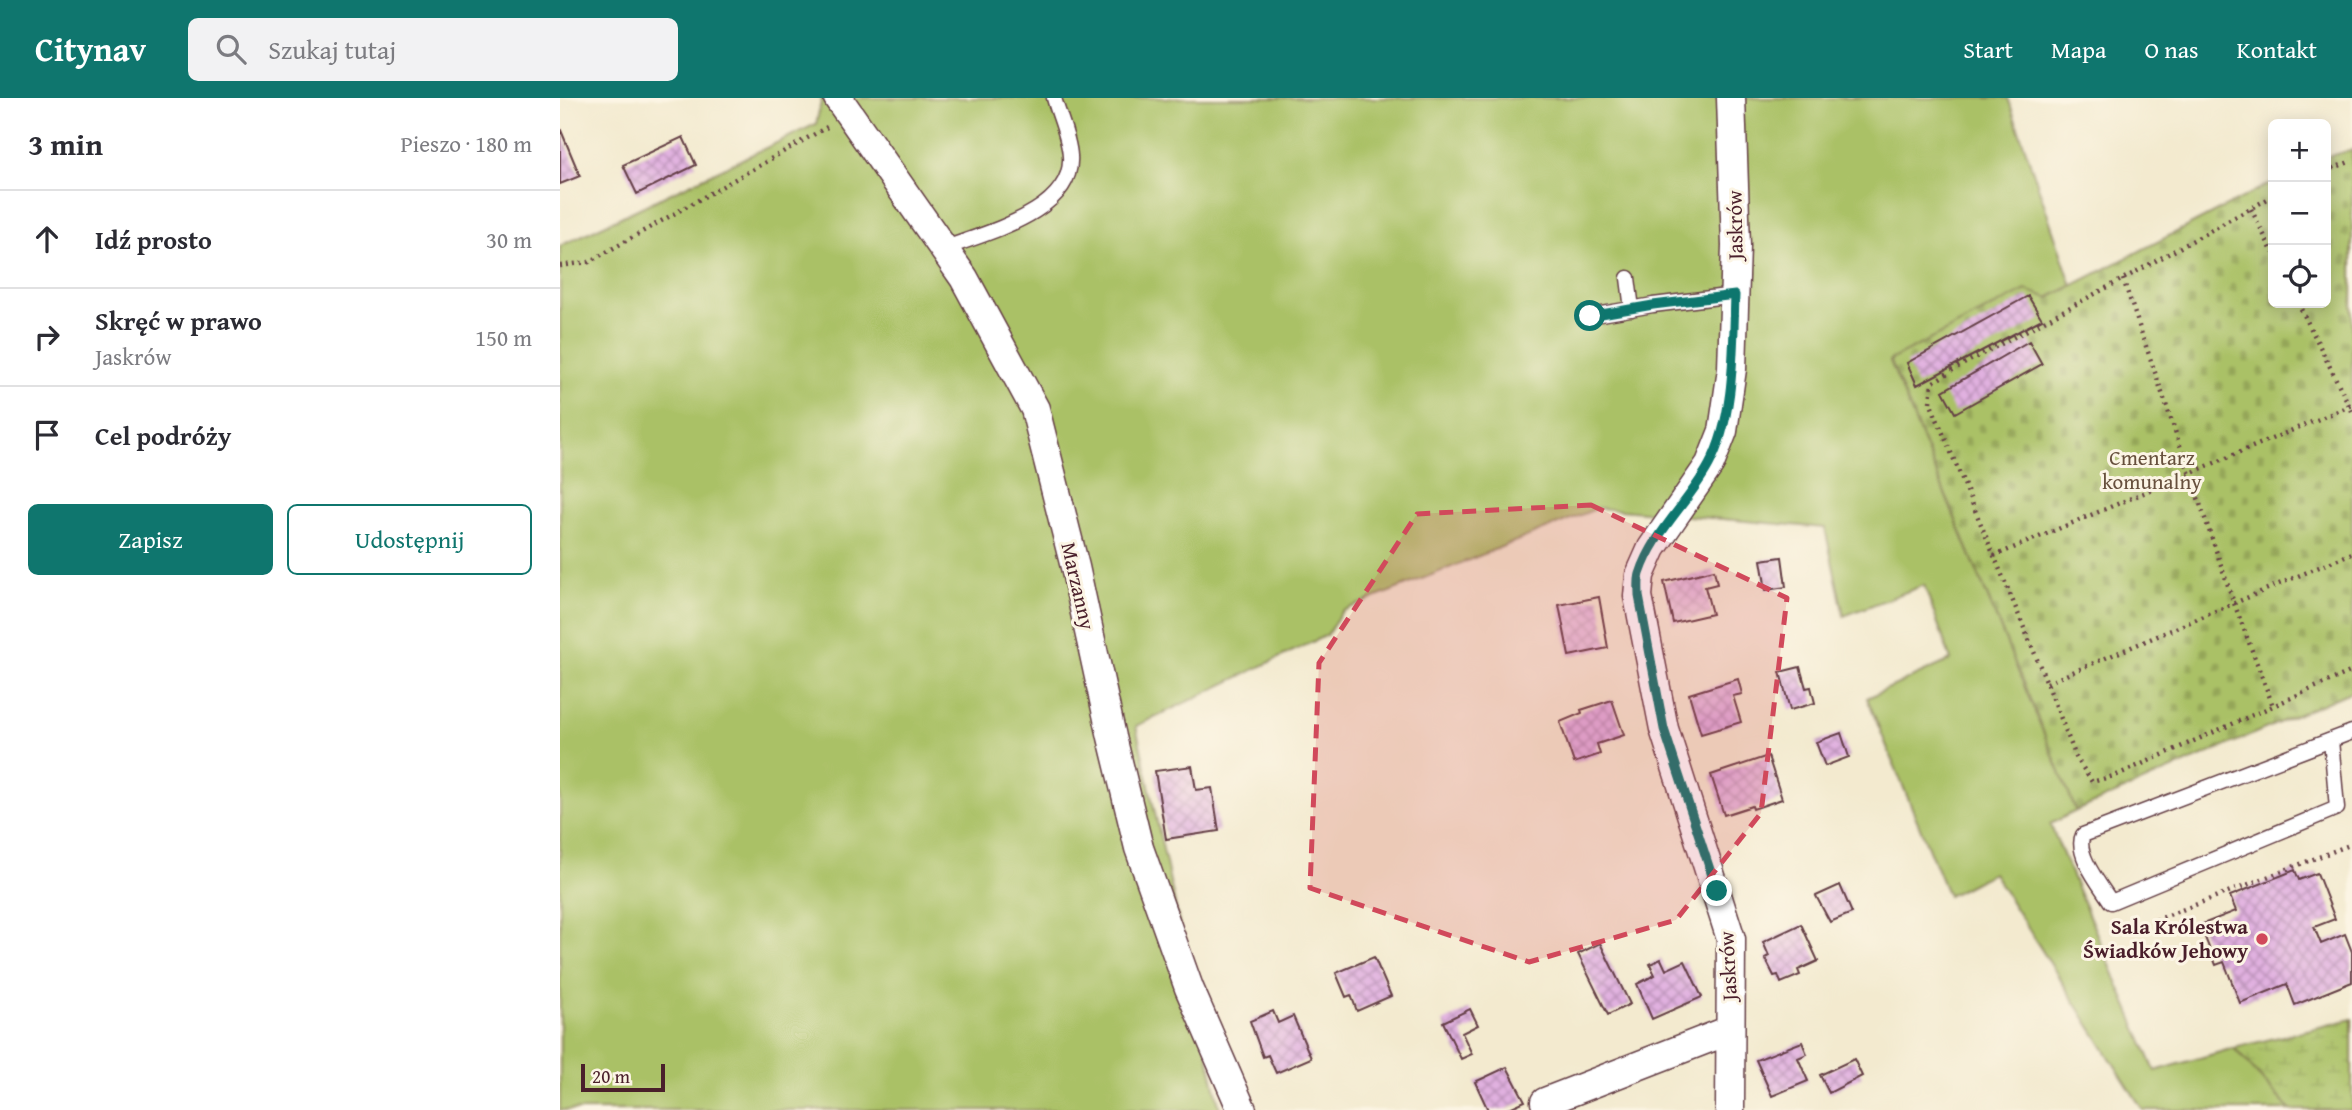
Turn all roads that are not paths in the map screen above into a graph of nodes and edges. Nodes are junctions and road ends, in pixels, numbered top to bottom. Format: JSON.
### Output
{"nodes":[{"id":1,"x":1054,"y":98,"type":"edge"},
{"id":2,"x":1731,"y":98,"type":"edge"},
{"id":3,"x":843,"y":106,"type":"edge"},
{"id":4,"x":943,"y":249,"type":"junction"},
{"id":5,"x":1628,"y":278,"type":"dead end"},
{"id":6,"x":1735,"y":295,"type":"junction"},
{"id":7,"x":1632,"y":309,"type":"junction"},
{"id":8,"x":1590,"y":316,"type":"dead end"},
{"id":9,"x":2352,"y":732,"type":"edge"},
{"id":10,"x":2331,"y":740,"type":"junction"},
{"id":11,"x":1730,"y":1030,"type":"junction"},
{"id":12,"x":1545,"y":1102,"type":"dead end"},
{"id":13,"x":1242,"y":1110,"type":"edge"},
{"id":14,"x":1730,"y":1110,"type":"edge"}],
"edges":[{"from":1,"to":4,"type":"lane"},
{"from":2,"to":6,"type":"street","name":"Jaskrów"},
{"from":3,"to":4,"type":"street","name":"Marzanny"},
{"from":4,"to":13,"type":"street","name":"Marzanny"},
{"from":5,"to":7,"type":"lane"},
{"from":6,"to":7,"type":"lane"},
{"from":6,"to":11,"type":"street","name":"Jaskrów"},
{"from":7,"to":8,"type":"lane"},
{"from":9,"to":10,"type":"lane"},
{"from":10,"to":10,"type":"lane"},
{"from":11,"to":12,"type":"street","name":"Jaskrów"},
{"from":11,"to":14,"type":"street","name":"Jaskrów"}]}
